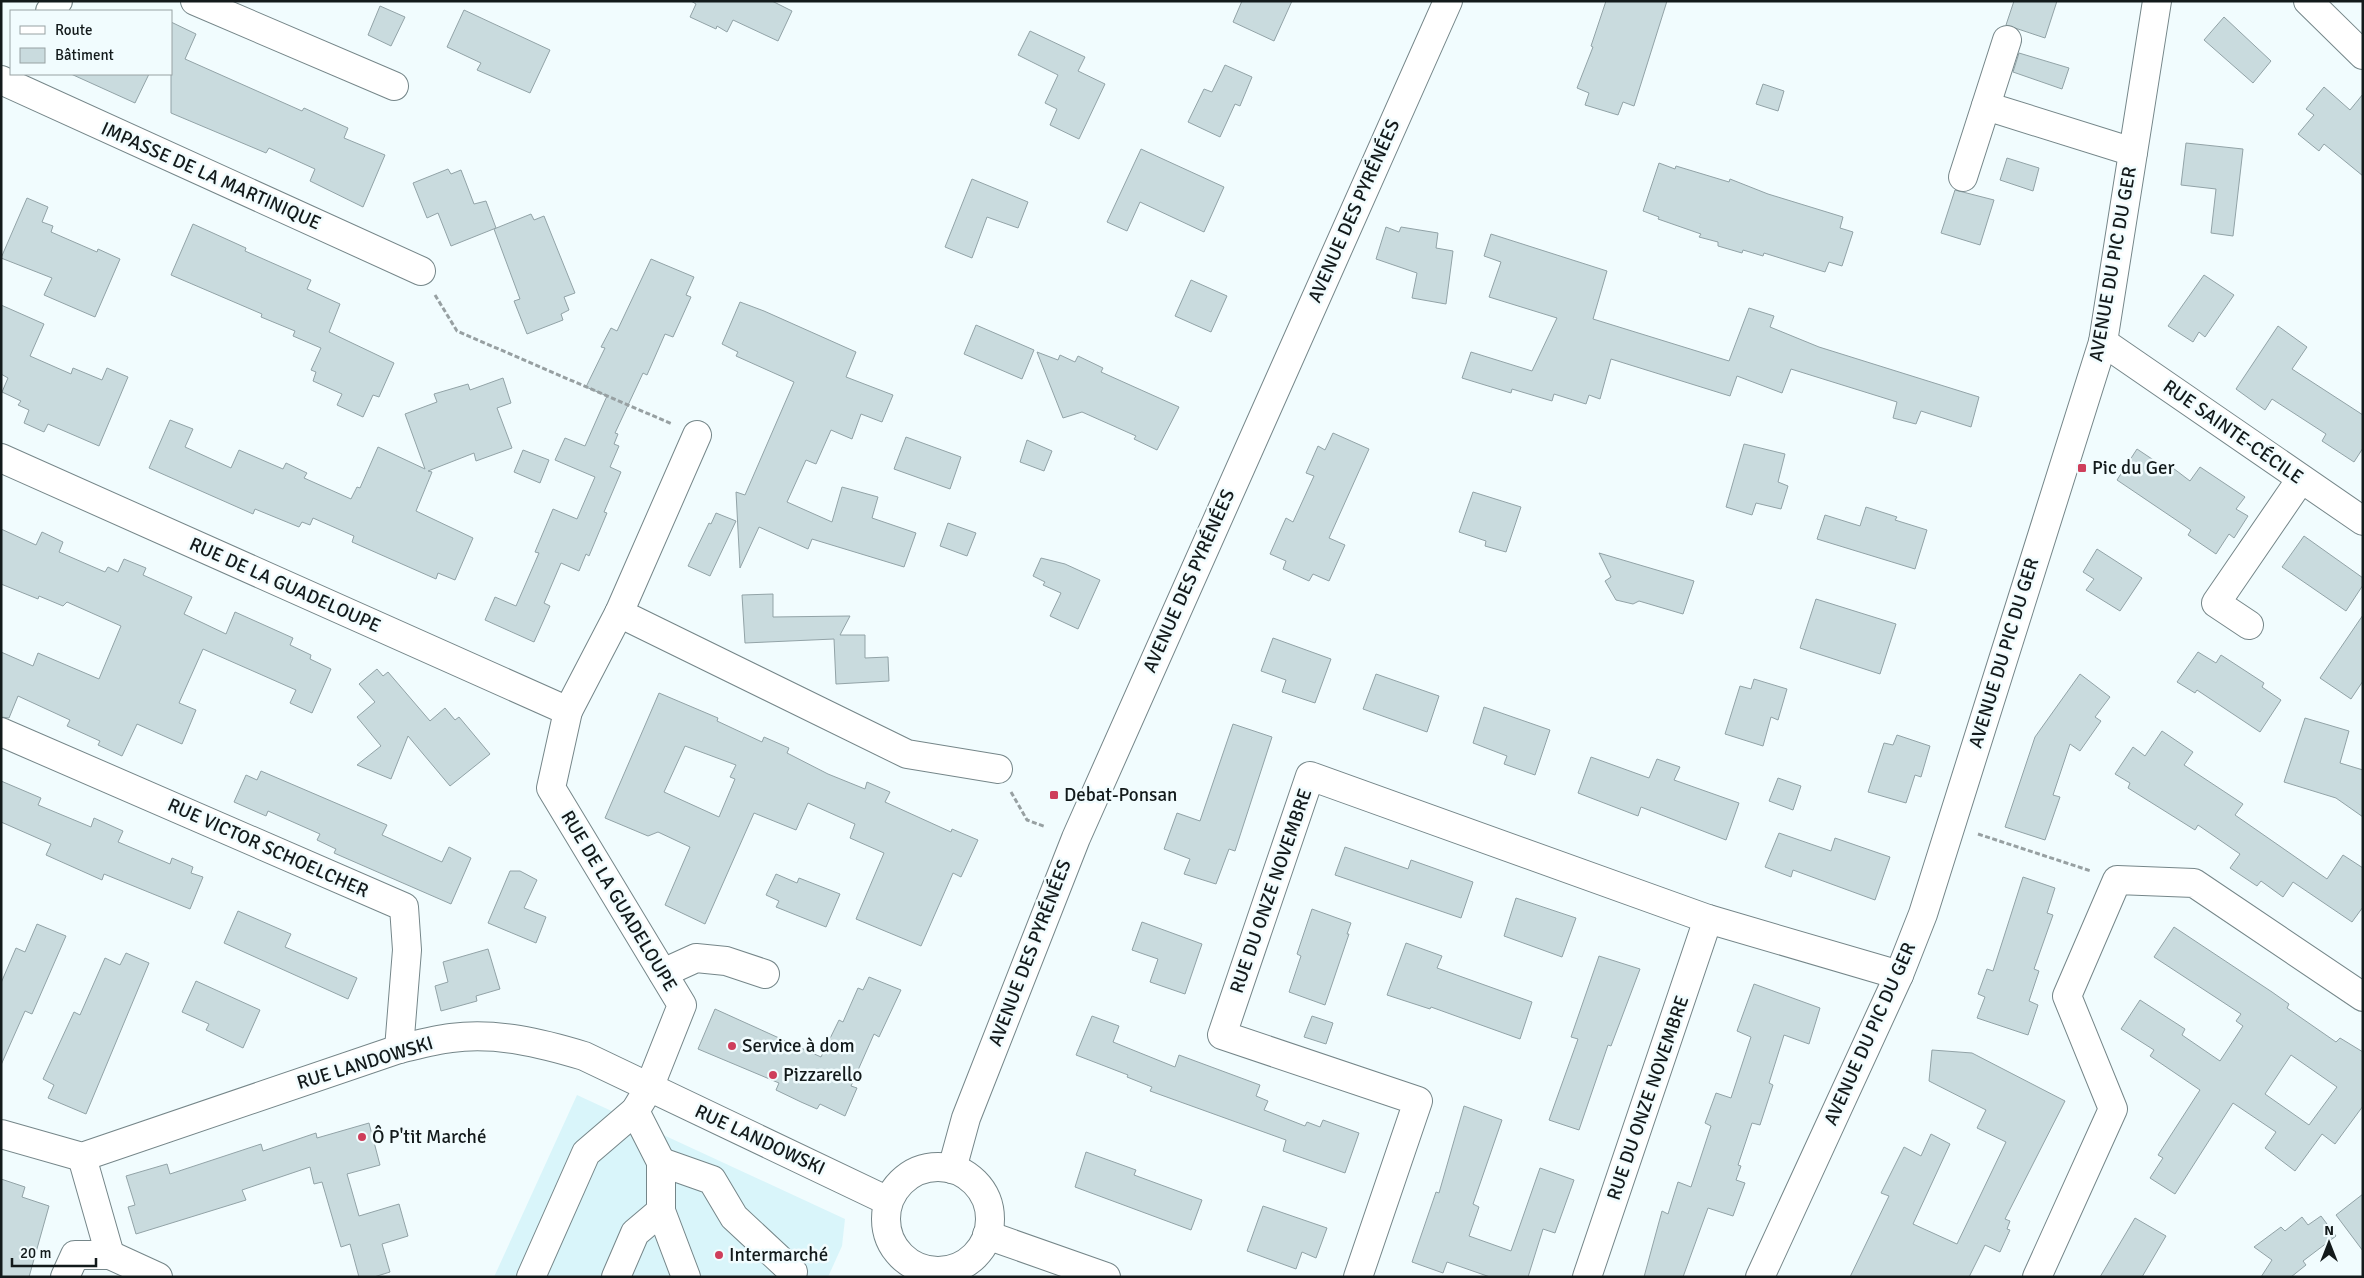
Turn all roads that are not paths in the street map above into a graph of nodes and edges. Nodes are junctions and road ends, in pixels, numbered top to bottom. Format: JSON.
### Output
{"nodes":[{"id":1,"x":195,"y":1,"type":"edge"},
{"id":2,"x":1448,"y":1,"type":"edge"},
{"id":3,"x":2158,"y":1,"type":"edge"},
{"id":4,"x":2308,"y":1,"type":"edge"},
{"id":5,"x":2007,"y":40,"type":"dead end"},
{"id":6,"x":2363,"y":56,"type":"edge"},
{"id":7,"x":10,"y":61,"type":"edge"},
{"id":8,"x":1,"y":73,"type":"edge"},
{"id":9,"x":1,"y":80,"type":"edge"},
{"id":10,"x":394,"y":86,"type":"dead end"},
{"id":11,"x":1986,"y":106,"type":"junction"},
{"id":12,"x":2133,"y":152,"type":"junction"},
{"id":13,"x":1963,"y":177,"type":"dead end"},
{"id":14,"x":421,"y":271,"type":"road end"},
{"id":15,"x":2103,"y":342,"type":"junction"},
{"id":16,"x":697,"y":435,"type":"road end"},
{"id":17,"x":1,"y":458,"type":"edge"},
{"id":18,"x":2301,"y":479,"type":"junction"},
{"id":19,"x":2363,"y":521,"type":"edge"},
{"id":20,"x":619,"y":613,"type":"junction"},
{"id":21,"x":2249,"y":625,"type":"dead end"},
{"id":22,"x":568,"y":711,"type":"junction"},
{"id":23,"x":1,"y":732,"type":"edge"},
{"id":24,"x":998,"y":769,"type":"road end"},
{"id":25,"x":1708,"y":919,"type":"junction"},
{"id":26,"x":663,"y":973,"type":"junction"},
{"id":27,"x":765,"y":974,"type":"dead end"},
{"id":28,"x":1899,"y":975,"type":"junction"},
{"id":29,"x":2363,"y":997,"type":"edge"},
{"id":30,"x":398,"y":1049,"type":"junction"},
{"id":31,"x":649,"y":1088,"type":"junction"},
{"id":32,"x":636,"y":1111,"type":"junction"},
{"id":33,"x":1,"y":1134,"type":"edge"},
{"id":34,"x":82,"y":1157,"type":"junction"},
{"id":35,"x":661,"y":1162,"type":"junction"},
{"id":36,"x":952,"y":1169,"type":"junction"},
{"id":37,"x":888,"y":1202,"type":"junction"},
{"id":38,"x":661,"y":1211,"type":"junction"},
{"id":39,"x":987,"y":1235,"type":"junction"},
{"id":40,"x":110,"y":1255,"type":"junction"},
{"id":41,"x":900,"y":1269,"type":"edge"},
{"id":42,"x":685,"y":1276,"type":"edge"},
{"id":43,"x":65,"y":1277,"type":"edge"},
{"id":44,"x":158,"y":1277,"type":"edge"},
{"id":45,"x":531,"y":1277,"type":"edge"},
{"id":46,"x":616,"y":1277,"type":"edge"},
{"id":47,"x":790,"y":1277,"type":"edge"},
{"id":48,"x":1106,"y":1277,"type":"edge"},
{"id":49,"x":1358,"y":1277,"type":"edge"},
{"id":50,"x":1587,"y":1277,"type":"edge"},
{"id":51,"x":1760,"y":1277,"type":"edge"},
{"id":52,"x":2036,"y":1277,"type":"edge"}],
"edges":[{"from":1,"to":10,"type":"street"},
{"from":2,"to":36,"type":"street","name":"AVENUE DES PYRÉNÉES"},
{"from":3,"to":12,"type":"street","name":"AVENUE DU PIC DU GER"},
{"from":4,"to":6,"type":"street"},
{"from":5,"to":11,"type":"street"},
{"from":7,"to":8,"type":"street"},
{"from":9,"to":14,"type":"street","name":"IMPASSE DE LA MARTINIQUE"},
{"from":11,"to":12,"type":"street"},
{"from":11,"to":13,"type":"street"},
{"from":12,"to":15,"type":"street","name":"AVENUE DU PIC DU GER"},
{"from":15,"to":18,"type":"street","name":"RUE SAINTE-CÉCILE"},
{"from":15,"to":28,"type":"street","name":"AVENUE DU PIC DU GER"},
{"from":16,"to":20,"type":"street","name":"RUE DE LA GUADELOUPE"},
{"from":17,"to":22,"type":"street","name":"RUE DE LA GUADELOUPE"},
{"from":18,"to":19,"type":"street","name":"RUE SAINTE-CÉCILE"},
{"from":18,"to":21,"type":"street"},
{"from":20,"to":22,"type":"street","name":"RUE DE LA GUADELOUPE"},
{"from":20,"to":24,"type":"street"},
{"from":22,"to":26,"type":"street","name":"RUE DE LA GUADELOUPE"},
{"from":23,"to":30,"type":"street","name":"RUE VICTOR SCHOELCHER"},
{"from":25,"to":28,"type":"street","name":"RUE DU ONZE NOVEMBRE"},
{"from":25,"to":49,"type":"street","name":"RUE DU ONZE NOVEMBRE"},
{"from":25,"to":50,"type":"street","name":"RUE DU ONZE NOVEMBRE"},
{"from":26,"to":27,"type":"street"},
{"from":26,"to":31,"type":"street","name":"RUE DE LA GUADELOUPE"},
{"from":28,"to":51,"type":"street","name":"AVENUE DU PIC DU GER"},
{"from":29,"to":52,"type":"street"},
{"from":30,"to":31,"type":"street","name":"RUE LANDOWSKI"},
{"from":30,"to":34,"type":"street","name":"RUE LANDOWSKI"},
{"from":31,"to":32,"type":"street"},
{"from":31,"to":37,"type":"street","name":"RUE LANDOWSKI"},
{"from":32,"to":35,"type":"street"},
{"from":32,"to":45,"type":"street"},
{"from":33,"to":34,"type":"street"},
{"from":34,"to":40,"type":"street"},
{"from":35,"to":38,"type":"street"},
{"from":35,"to":47,"type":"street"},
{"from":36,"to":37,"type":"street"},
{"from":36,"to":39,"type":"street"},
{"from":37,"to":41,"type":"street"},
{"from":38,"to":42,"type":"street"},
{"from":38,"to":46,"type":"street"},
{"from":39,"to":41,"type":"street"},
{"from":39,"to":48,"type":"street"},
{"from":40,"to":43,"type":"street"},
{"from":40,"to":44,"type":"street"}]}
